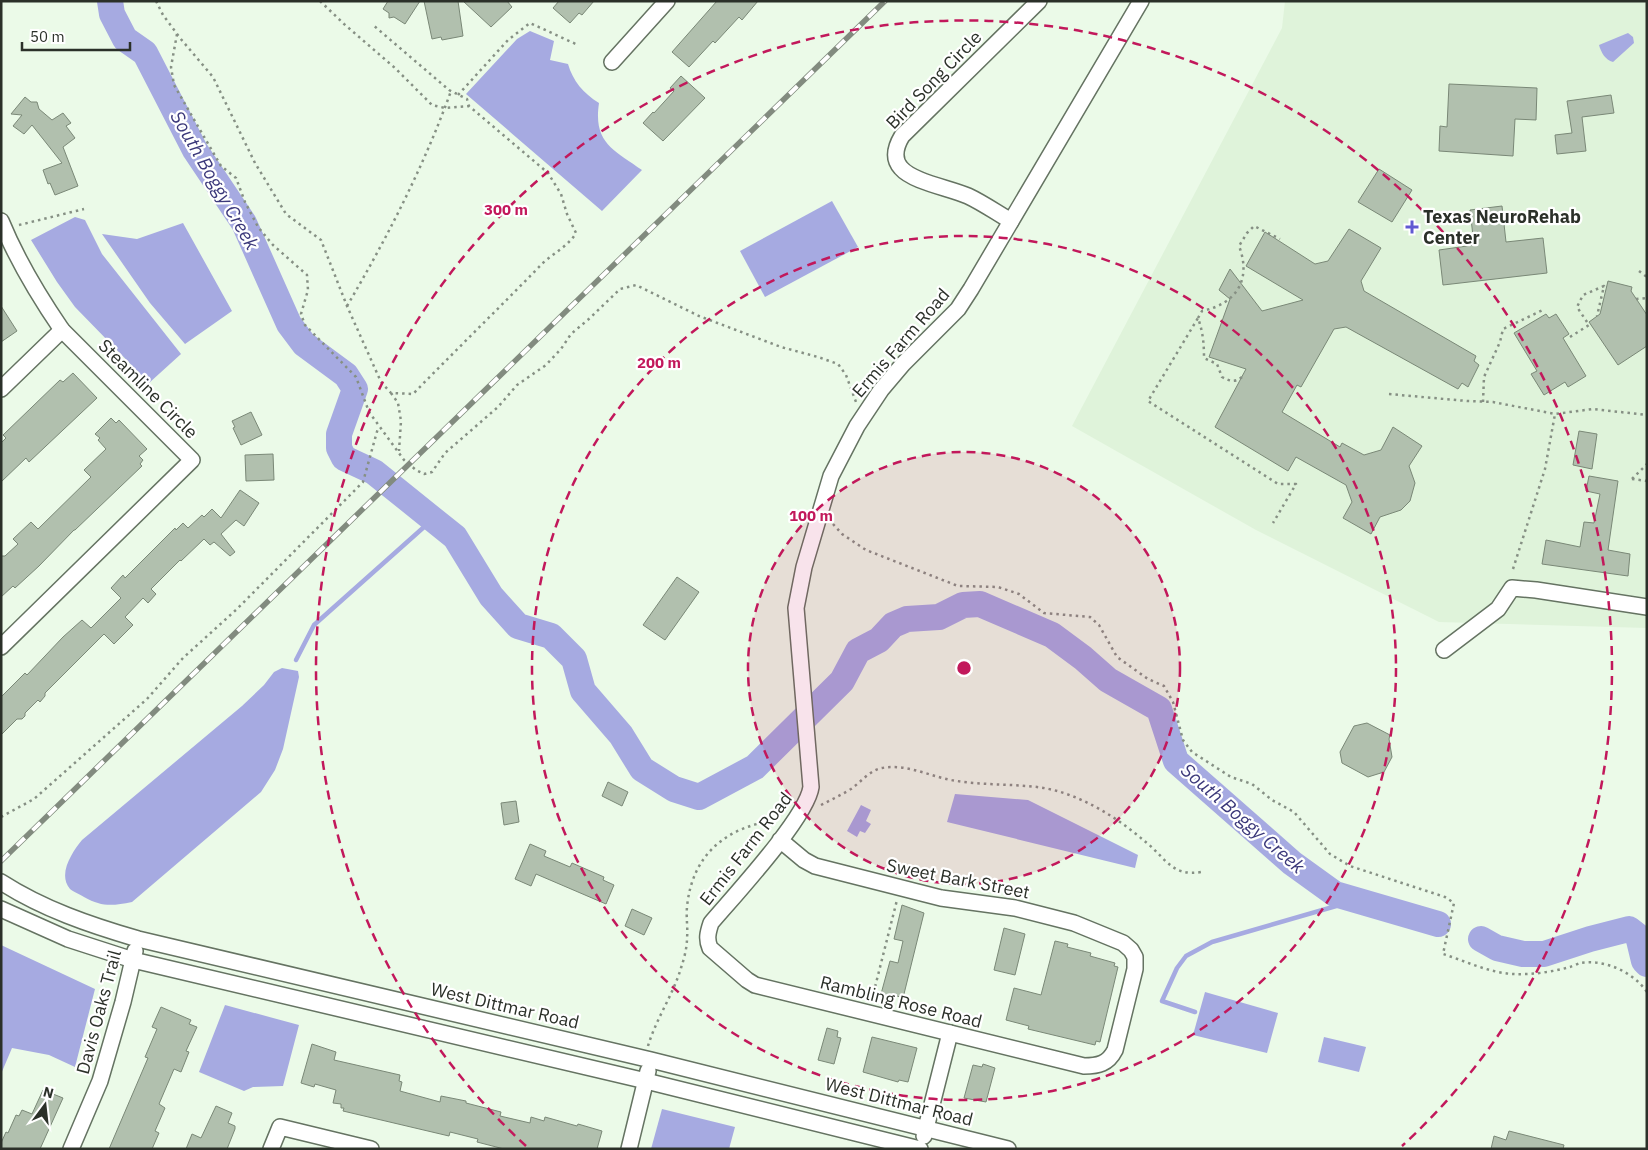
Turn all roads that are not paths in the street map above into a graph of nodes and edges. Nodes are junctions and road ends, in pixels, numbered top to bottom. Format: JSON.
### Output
{"nodes":[{"id":1,"x":667,"y":1,"type":"edge"},
{"id":2,"x":1039,"y":1,"type":"edge"},
{"id":3,"x":1140,"y":1,"type":"edge"},
{"id":4,"x":612,"y":62,"type":"dead end"},
{"id":5,"x":1,"y":221,"type":"edge"},
{"id":6,"x":1011,"y":221,"type":"junction"},
{"id":7,"x":62,"y":330,"type":"junction"},
{"id":8,"x":1,"y":388,"type":"edge"},
{"id":9,"x":1647,"y":607,"type":"edge"},
{"id":10,"x":1,"y":647,"type":"edge"},
{"id":11,"x":1444,"y":650,"type":"dead end"},
{"id":12,"x":780,"y":840,"type":"junction"},
{"id":13,"x":1,"y":882,"type":"edge"},
{"id":14,"x":1,"y":909,"type":"edge"},
{"id":15,"x":138,"y":939,"type":"junction"},
{"id":16,"x":710,"y":948,"type":"joint"},
{"id":17,"x":133,"y":960,"type":"junction"},
{"id":18,"x":950,"y":1033,"type":"junction"},
{"id":19,"x":651,"y":1060,"type":"junction"},
{"id":20,"x":1094,"y":1066,"type":"joint"},
{"id":21,"x":646,"y":1081,"type":"junction"},
{"id":22,"x":926,"y":1128,"type":"junction"},
{"id":23,"x":71,"y":1149,"type":"edge"},
{"id":24,"x":271,"y":1149,"type":"edge"},
{"id":25,"x":371,"y":1149,"type":"edge"},
{"id":26,"x":629,"y":1149,"type":"edge"},
{"id":27,"x":920,"y":1149,"type":"edge"},
{"id":28,"x":1008,"y":1149,"type":"edge"}],
"edges":[{"from":1,"to":4,"type":"street"},
{"from":2,"to":6,"type":"street","name":"Bird Song Circle"},
{"from":3,"to":6,"type":"street","name":"Ermis Farm Road"},
{"from":5,"to":7,"type":"street","name":"Steamline Circle"},
{"from":6,"to":12,"type":"street","name":"Ermis Farm Road"},
{"from":7,"to":8,"type":"street"},
{"from":7,"to":10,"type":"street","name":"Steamline Circle"},
{"from":9,"to":11,"type":"street"},
{"from":12,"to":16,"type":"street","name":"Ermis Farm Road"},
{"from":12,"to":20,"type":"street","name":"Sweet Bark Street"},
{"from":13,"to":15,"type":"street","name":"West Dittmar Road"},
{"from":14,"to":17,"type":"street"},
{"from":15,"to":17,"type":"street","name":"Davis Oaks Trail"},
{"from":15,"to":19,"type":"street","name":"West Dittmar Road"},
{"from":16,"to":18,"type":"street","name":"Rambling Rose Road"},
{"from":17,"to":21,"type":"street"},
{"from":17,"to":23,"type":"street","name":"Davis Oaks Trail"},
{"from":18,"to":20,"type":"street","name":"Rambling Rose Road"},
{"from":18,"to":22,"type":"street"},
{"from":19,"to":21,"type":"street"},
{"from":19,"to":22,"type":"street","name":"West Dittmar Road"},
{"from":21,"to":26,"type":"street"},
{"from":21,"to":27,"type":"street"},
{"from":22,"to":27,"type":"street"},
{"from":22,"to":28,"type":"street","name":"West Dittmar Road"},
{"from":24,"to":25,"type":"street"}]}
